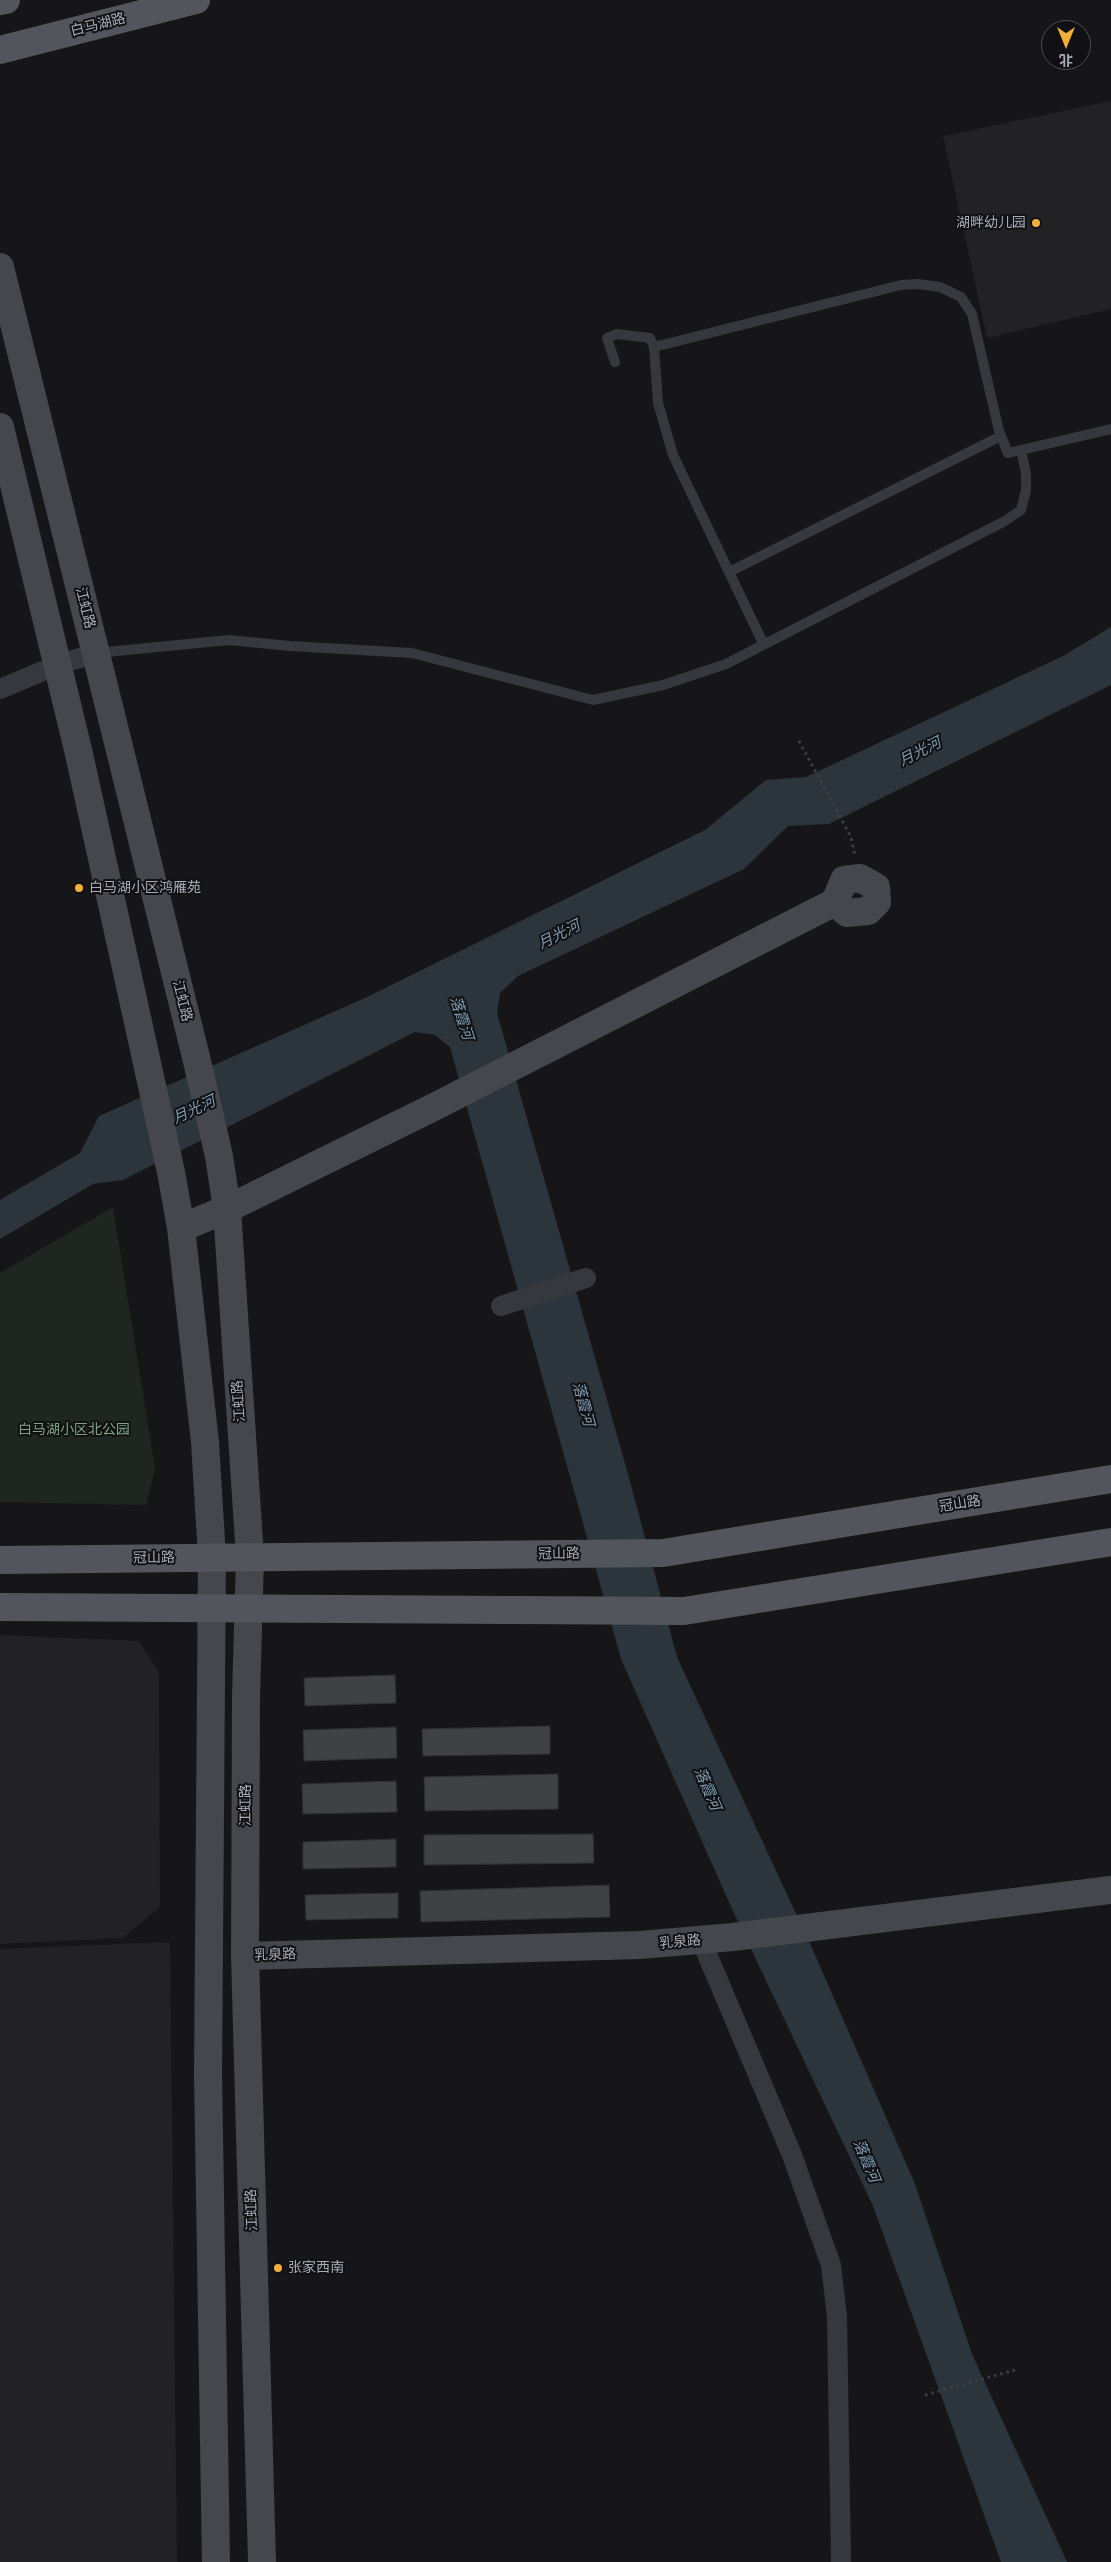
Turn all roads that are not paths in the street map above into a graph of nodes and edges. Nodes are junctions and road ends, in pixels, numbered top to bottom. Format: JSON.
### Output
{"nodes":[{"id":1,"x":6,"y":0,"type":"edge"},
{"id":2,"x":196,"y":0,"type":"edge"},
{"id":3,"x":0,"y":1,"type":"edge"},
{"id":4,"x":0,"y":50,"type":"edge"},
{"id":5,"x":0,"y":267,"type":"edge"},
{"id":6,"x":654,"y":347,"type":"junction"},
{"id":7,"x":615,"y":362,"type":"dead end"},
{"id":8,"x":0,"y":427,"type":"edge"},
{"id":9,"x":1111,"y":429,"type":"edge"},
{"id":10,"x":1001,"y":436,"type":"junction"},
{"id":11,"x":1021,"y":450,"type":"junction"},
{"id":12,"x":729,"y":572,"type":"junction"},
{"id":13,"x":763,"y":643,"type":"junction"},
{"id":14,"x":96,"y":653,"type":"junction"},
{"id":15,"x":58,"y":665,"type":"junction"},
{"id":16,"x":0,"y":689,"type":"edge"},
{"id":17,"x":835,"y":902,"type":"dead end"},
{"id":18,"x":227,"y":1209,"type":"junction"},
{"id":19,"x":181,"y":1228,"type":"junction"},
{"id":20,"x":586,"y":1278,"type":"dead end"},
{"id":21,"x":501,"y":1306,"type":"dead end"},
{"id":22,"x":1111,"y":1479,"type":"edge"},
{"id":23,"x":1111,"y":1542,"type":"edge"},
{"id":24,"x":212,"y":1557,"type":"junction"},
{"id":25,"x":250,"y":1557,"type":"junction"},
{"id":26,"x":0,"y":1560,"type":"edge"},
{"id":27,"x":0,"y":1607,"type":"edge"},
{"id":28,"x":212,"y":1608,"type":"junction"},
{"id":29,"x":247,"y":1608,"type":"junction"},
{"id":30,"x":1111,"y":1890,"type":"edge"},
{"id":31,"x":700,"y":1940,"type":"junction"},
{"id":32,"x":246,"y":1956,"type":"junction"},
{"id":33,"x":216,"y":2562,"type":"edge"},
{"id":34,"x":262,"y":2562,"type":"edge"},
{"id":35,"x":841,"y":2562,"type":"edge"}],
"edges":[{"from":1,"to":3,"type":"main road"},
{"from":2,"to":4,"type":"main road","name":"白马湖路"},
{"from":5,"to":14,"type":"main road","name":"江虹路"},
{"from":6,"to":7,"type":"lane"},
{"from":6,"to":10,"type":"lane"},
{"from":6,"to":12,"type":"lane"},
{"from":8,"to":15,"type":"main road"},
{"from":9,"to":11,"type":"lane"},
{"from":10,"to":11,"type":"lane"},
{"from":10,"to":12,"type":"lane"},
{"from":11,"to":13,"type":"lane"},
{"from":12,"to":13,"type":"lane"},
{"from":13,"to":14,"type":"lane"},
{"from":14,"to":15,"type":"street"},
{"from":14,"to":18,"type":"main road","name":"江虹路"},
{"from":15,"to":16,"type":"street"},
{"from":15,"to":19,"type":"main road"},
{"from":17,"to":18,"type":"main road"},
{"from":18,"to":19,"type":"main road"},
{"from":18,"to":25,"type":"main road","name":"江虹路"},
{"from":19,"to":24,"type":"main road"},
{"from":20,"to":21,"type":"street"},
{"from":22,"to":25,"type":"main road","name":"冠山路"},
{"from":23,"to":29,"type":"main road"},
{"from":24,"to":25,"type":"main road","name":"冠山路"},
{"from":24,"to":26,"type":"main road","name":"冠山路"},
{"from":24,"to":28,"type":"main road"},
{"from":25,"to":29,"type":"main road","name":"江虹路"},
{"from":27,"to":28,"type":"main road"},
{"from":28,"to":29,"type":"main road"},
{"from":28,"to":33,"type":"main road"},
{"from":29,"to":32,"type":"main road","name":"江虹路"},
{"from":30,"to":31,"type":"main road","name":"乳泉路"},
{"from":31,"to":32,"type":"main road","name":"乳泉路"},
{"from":31,"to":35,"type":"street"},
{"from":32,"to":34,"type":"main road","name":"江虹路"}]}
